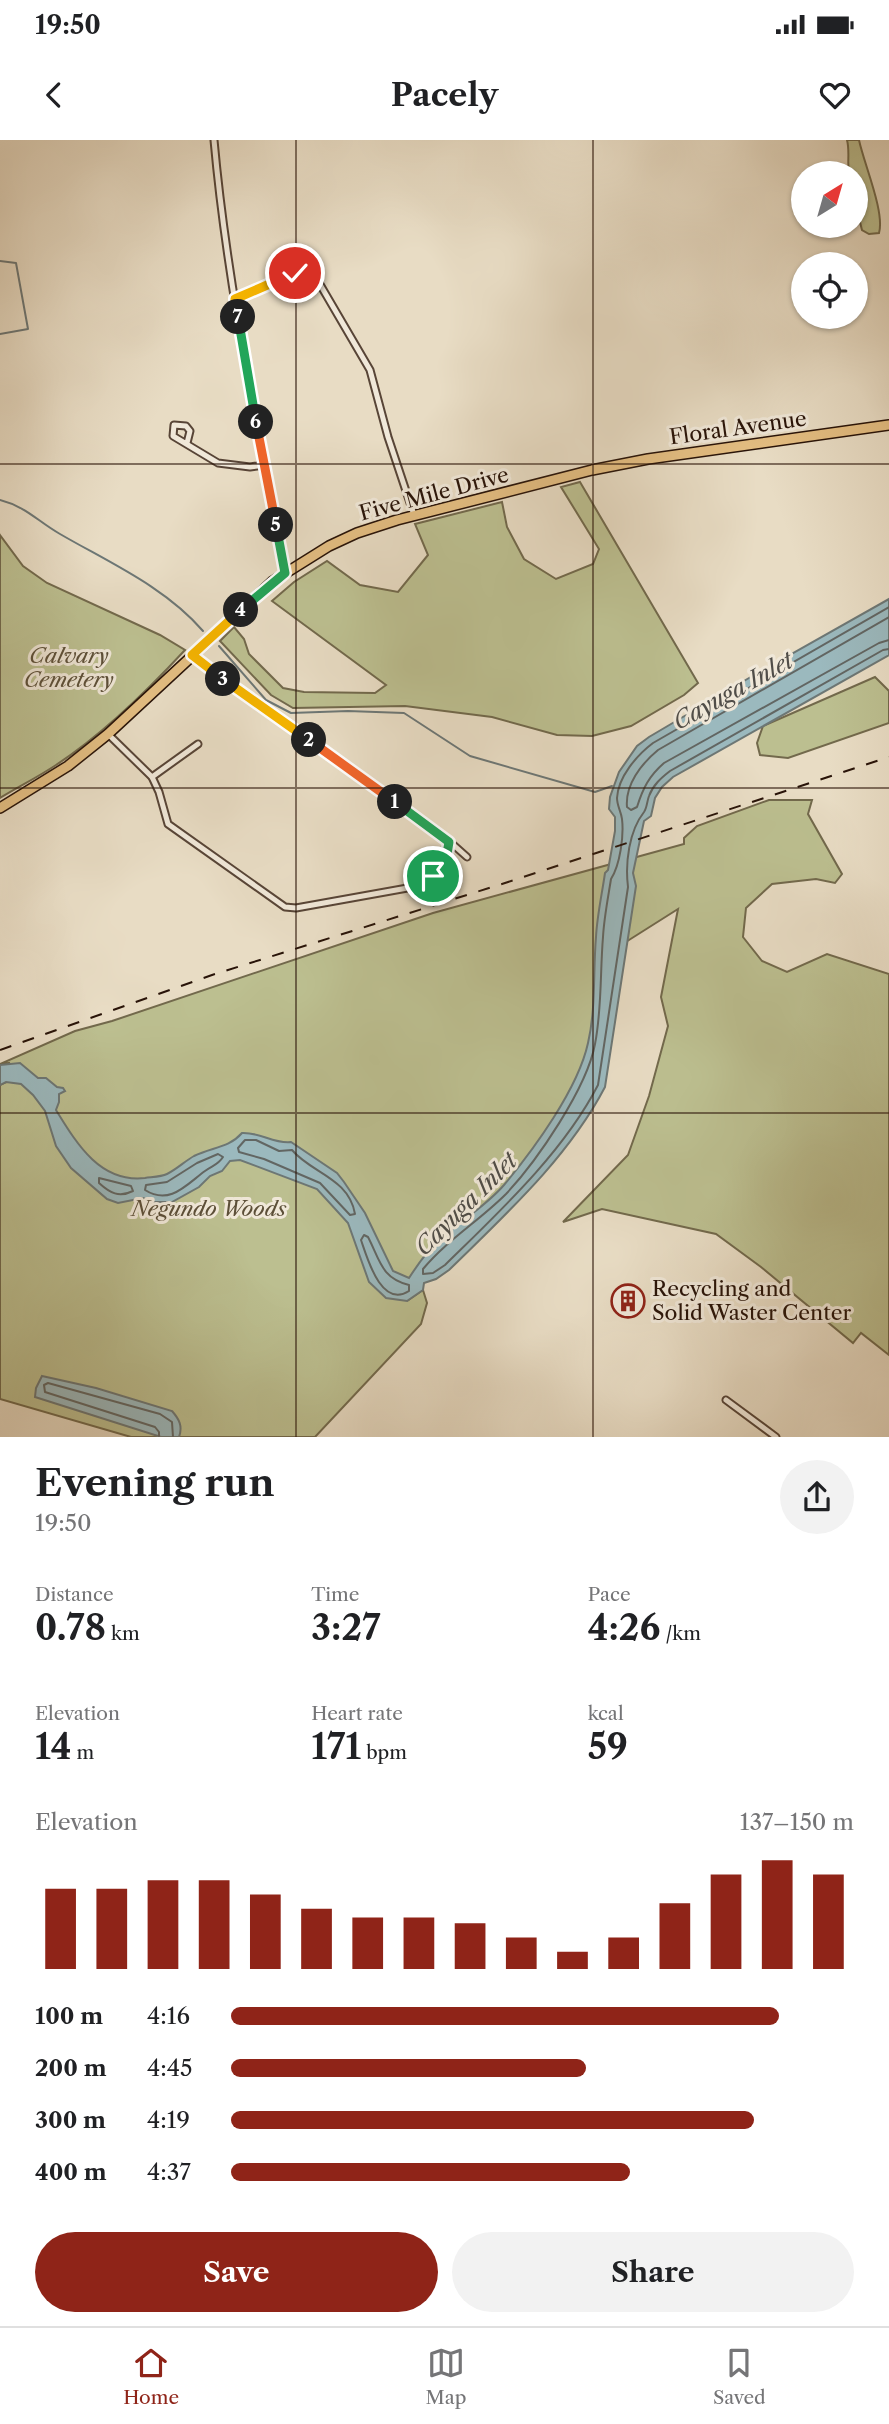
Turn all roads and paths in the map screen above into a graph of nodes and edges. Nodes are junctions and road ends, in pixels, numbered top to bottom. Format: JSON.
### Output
{"nodes":[{"id":1,"x":214,"y":140,"type":"edge"},
{"id":2,"x":235,"y":299,"type":"junction"},
{"id":3,"x":889,"y":425,"type":"edge"},
{"id":4,"x":187,"y":443,"type":"dead end"},
{"id":5,"x":264,"y":465,"type":"junction"},
{"id":6,"x":592,"y":470,"type":"joint"},
{"id":7,"x":414,"y":515,"type":"junction"},
{"id":8,"x":285,"y":573,"type":"junction"},
{"id":9,"x":192,"y":655,"type":"junction"},
{"id":10,"x":108,"y":734,"type":"junction"},
{"id":11,"x":198,"y":744,"type":"dead end"},
{"id":12,"x":152,"y":777,"type":"junction"},
{"id":13,"x":0,"y":808,"type":"edge"},
{"id":14,"x":449,"y":842,"type":"junction"},
{"id":15,"x":467,"y":857,"type":"dead end"},
{"id":16,"x":726,"y":1400,"type":"dead end"},
{"id":17,"x":776,"y":1437,"type":"edge"}],
"edges":[{"from":1,"to":2,"type":"street"},
{"from":2,"to":5,"type":"street"},
{"from":2,"to":7,"type":"street"},
{"from":3,"to":6,"type":"main road","name":"Floral Avenue"},
{"from":4,"to":5,"type":"street"},
{"from":5,"to":8,"type":"street"},
{"from":6,"to":7,"type":"main road","name":"Five Mile Drive"},
{"from":7,"to":8,"type":"main road","name":"Five Mile Drive"},
{"from":8,"to":9,"type":"main road","name":"Five Mile Drive"},
{"from":9,"to":10,"type":"main road","name":"Five Mile Drive"},
{"from":9,"to":14,"type":"street"},
{"from":10,"to":12,"type":"street"},
{"from":10,"to":13,"type":"main road","name":"Five Mile Drive"},
{"from":11,"to":12,"type":"street"},
{"from":12,"to":14,"type":"street"},
{"from":14,"to":15,"type":"street"},
{"from":16,"to":17,"type":"street"}]}
